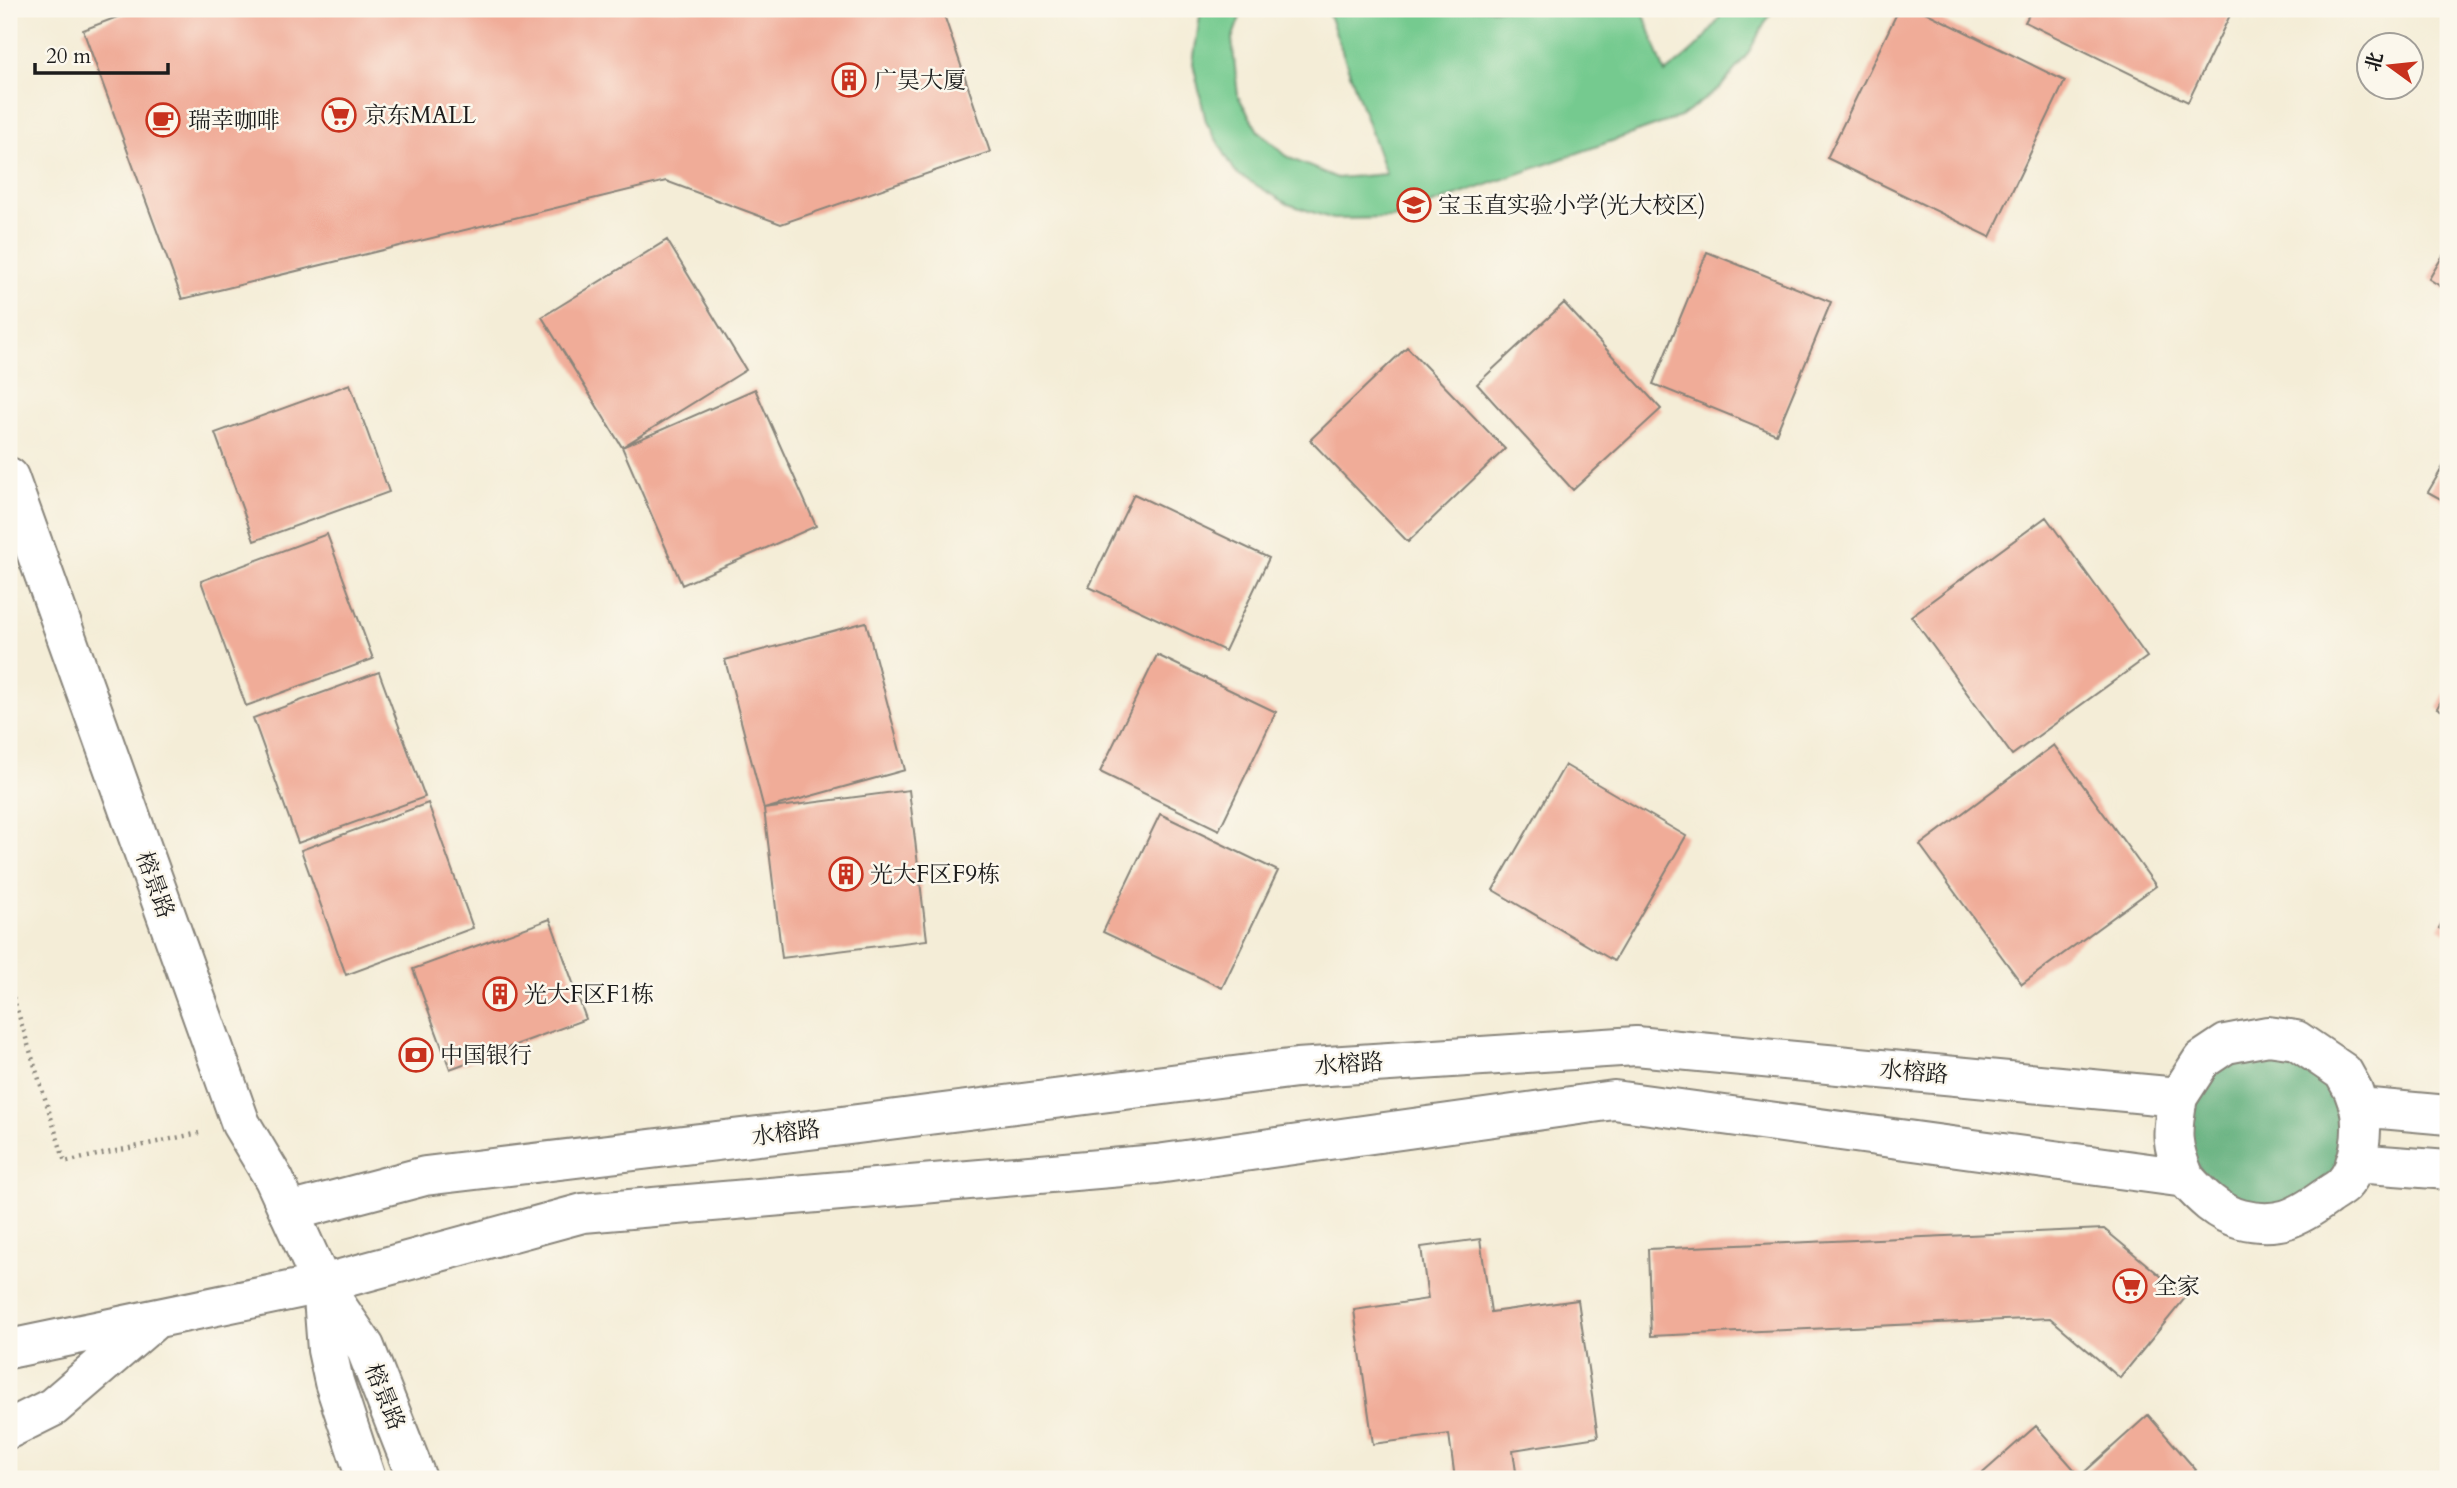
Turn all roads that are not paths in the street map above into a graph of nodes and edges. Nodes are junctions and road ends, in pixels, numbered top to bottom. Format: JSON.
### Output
{"nodes":[{"id":1,"x":9,"y":477,"type":"edge"},
{"id":2,"x":2178,"y":1097,"type":"junction"},
{"id":3,"x":2359,"y":1107,"type":"junction"},
{"id":4,"x":2448,"y":1115,"type":"edge"},
{"id":5,"x":2355,"y":1163,"type":"junction"},
{"id":6,"x":2448,"y":1170,"type":"edge"},
{"id":7,"x":2185,"y":1178,"type":"junction"},
{"id":8,"x":289,"y":1212,"type":"junction"},
{"id":9,"x":323,"y":1284,"type":"junction"},
{"id":10,"x":155,"y":1320,"type":"junction"},
{"id":11,"x":9,"y":1349,"type":"edge"},
{"id":12,"x":9,"y":1429,"type":"edge"},
{"id":13,"x":366,"y":1479,"type":"edge"},
{"id":14,"x":417,"y":1479,"type":"edge"}],
"edges":[{"from":1,"to":8,"type":"street","name":"榕景路"},
{"from":2,"to":3,"type":"street"},
{"from":2,"to":7,"type":"street"},
{"from":2,"to":8,"type":"street","name":"水榕路"},
{"from":3,"to":4,"type":"street"},
{"from":3,"to":5,"type":"street"},
{"from":5,"to":6,"type":"street"},
{"from":5,"to":7,"type":"street"},
{"from":7,"to":9,"type":"street"},
{"from":8,"to":9,"type":"street","name":"榕景路"},
{"from":9,"to":10,"type":"street"},
{"from":9,"to":13,"type":"street","name":"榕景路"},
{"from":9,"to":14,"type":"street","name":"榕景路"},
{"from":10,"to":11,"type":"street"},
{"from":10,"to":12,"type":"street"}]}
